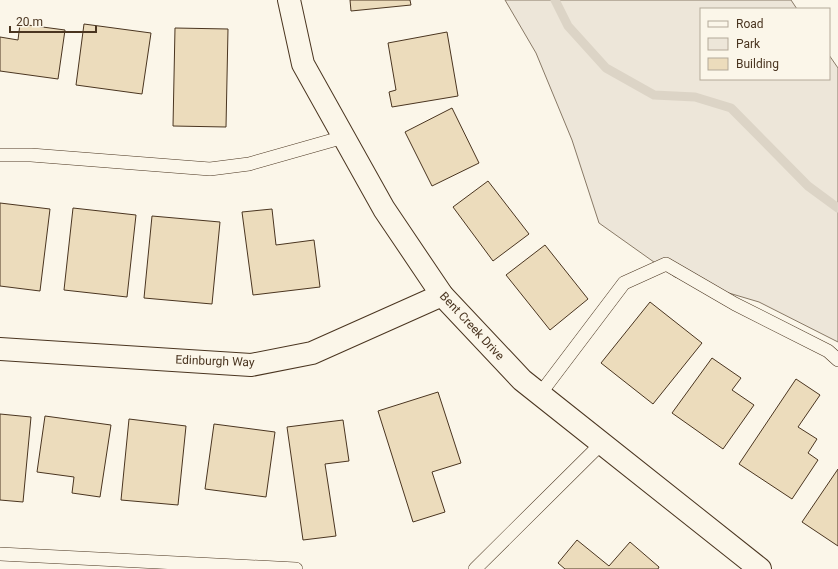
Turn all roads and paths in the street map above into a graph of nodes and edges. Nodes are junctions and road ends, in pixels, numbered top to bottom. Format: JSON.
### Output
{"nodes":[{"id":1,"x":289,"y":0,"type":"edge"},
{"id":2,"x":344,"y":137,"type":"junction"},
{"id":3,"x":0,"y":155,"type":"edge"},
{"id":4,"x":442,"y":295,"type":"junction"},
{"id":5,"x":0,"y":349,"type":"edge"},
{"id":6,"x":838,"y":360,"type":"edge"},
{"id":7,"x":540,"y":394,"type":"junction"},
{"id":8,"x":602,"y":443,"type":"junction"},
{"id":9,"x":0,"y":554,"type":"edge"},
{"id":10,"x":747,"y":565,"type":"edge"},
{"id":11,"x":296,"y":569,"type":"edge"},
{"id":12,"x":475,"y":569,"type":"edge"}],
"edges":[{"from":1,"to":2,"type":"street","name":"Bent Creek Drive"},
{"from":2,"to":3,"type":"lane"},
{"from":2,"to":4,"type":"street","name":"Bent Creek Drive"},
{"from":4,"to":5,"type":"street","name":"Edinburgh Way"},
{"from":4,"to":7,"type":"street","name":"Bent Creek Drive"},
{"from":6,"to":7,"type":"lane"},
{"from":7,"to":8,"type":"street","name":"Bent Creek Drive"},
{"from":8,"to":10,"type":"street","name":"Bent Creek Drive"},
{"from":8,"to":12,"type":"lane"},
{"from":9,"to":11,"type":"lane"}]}
